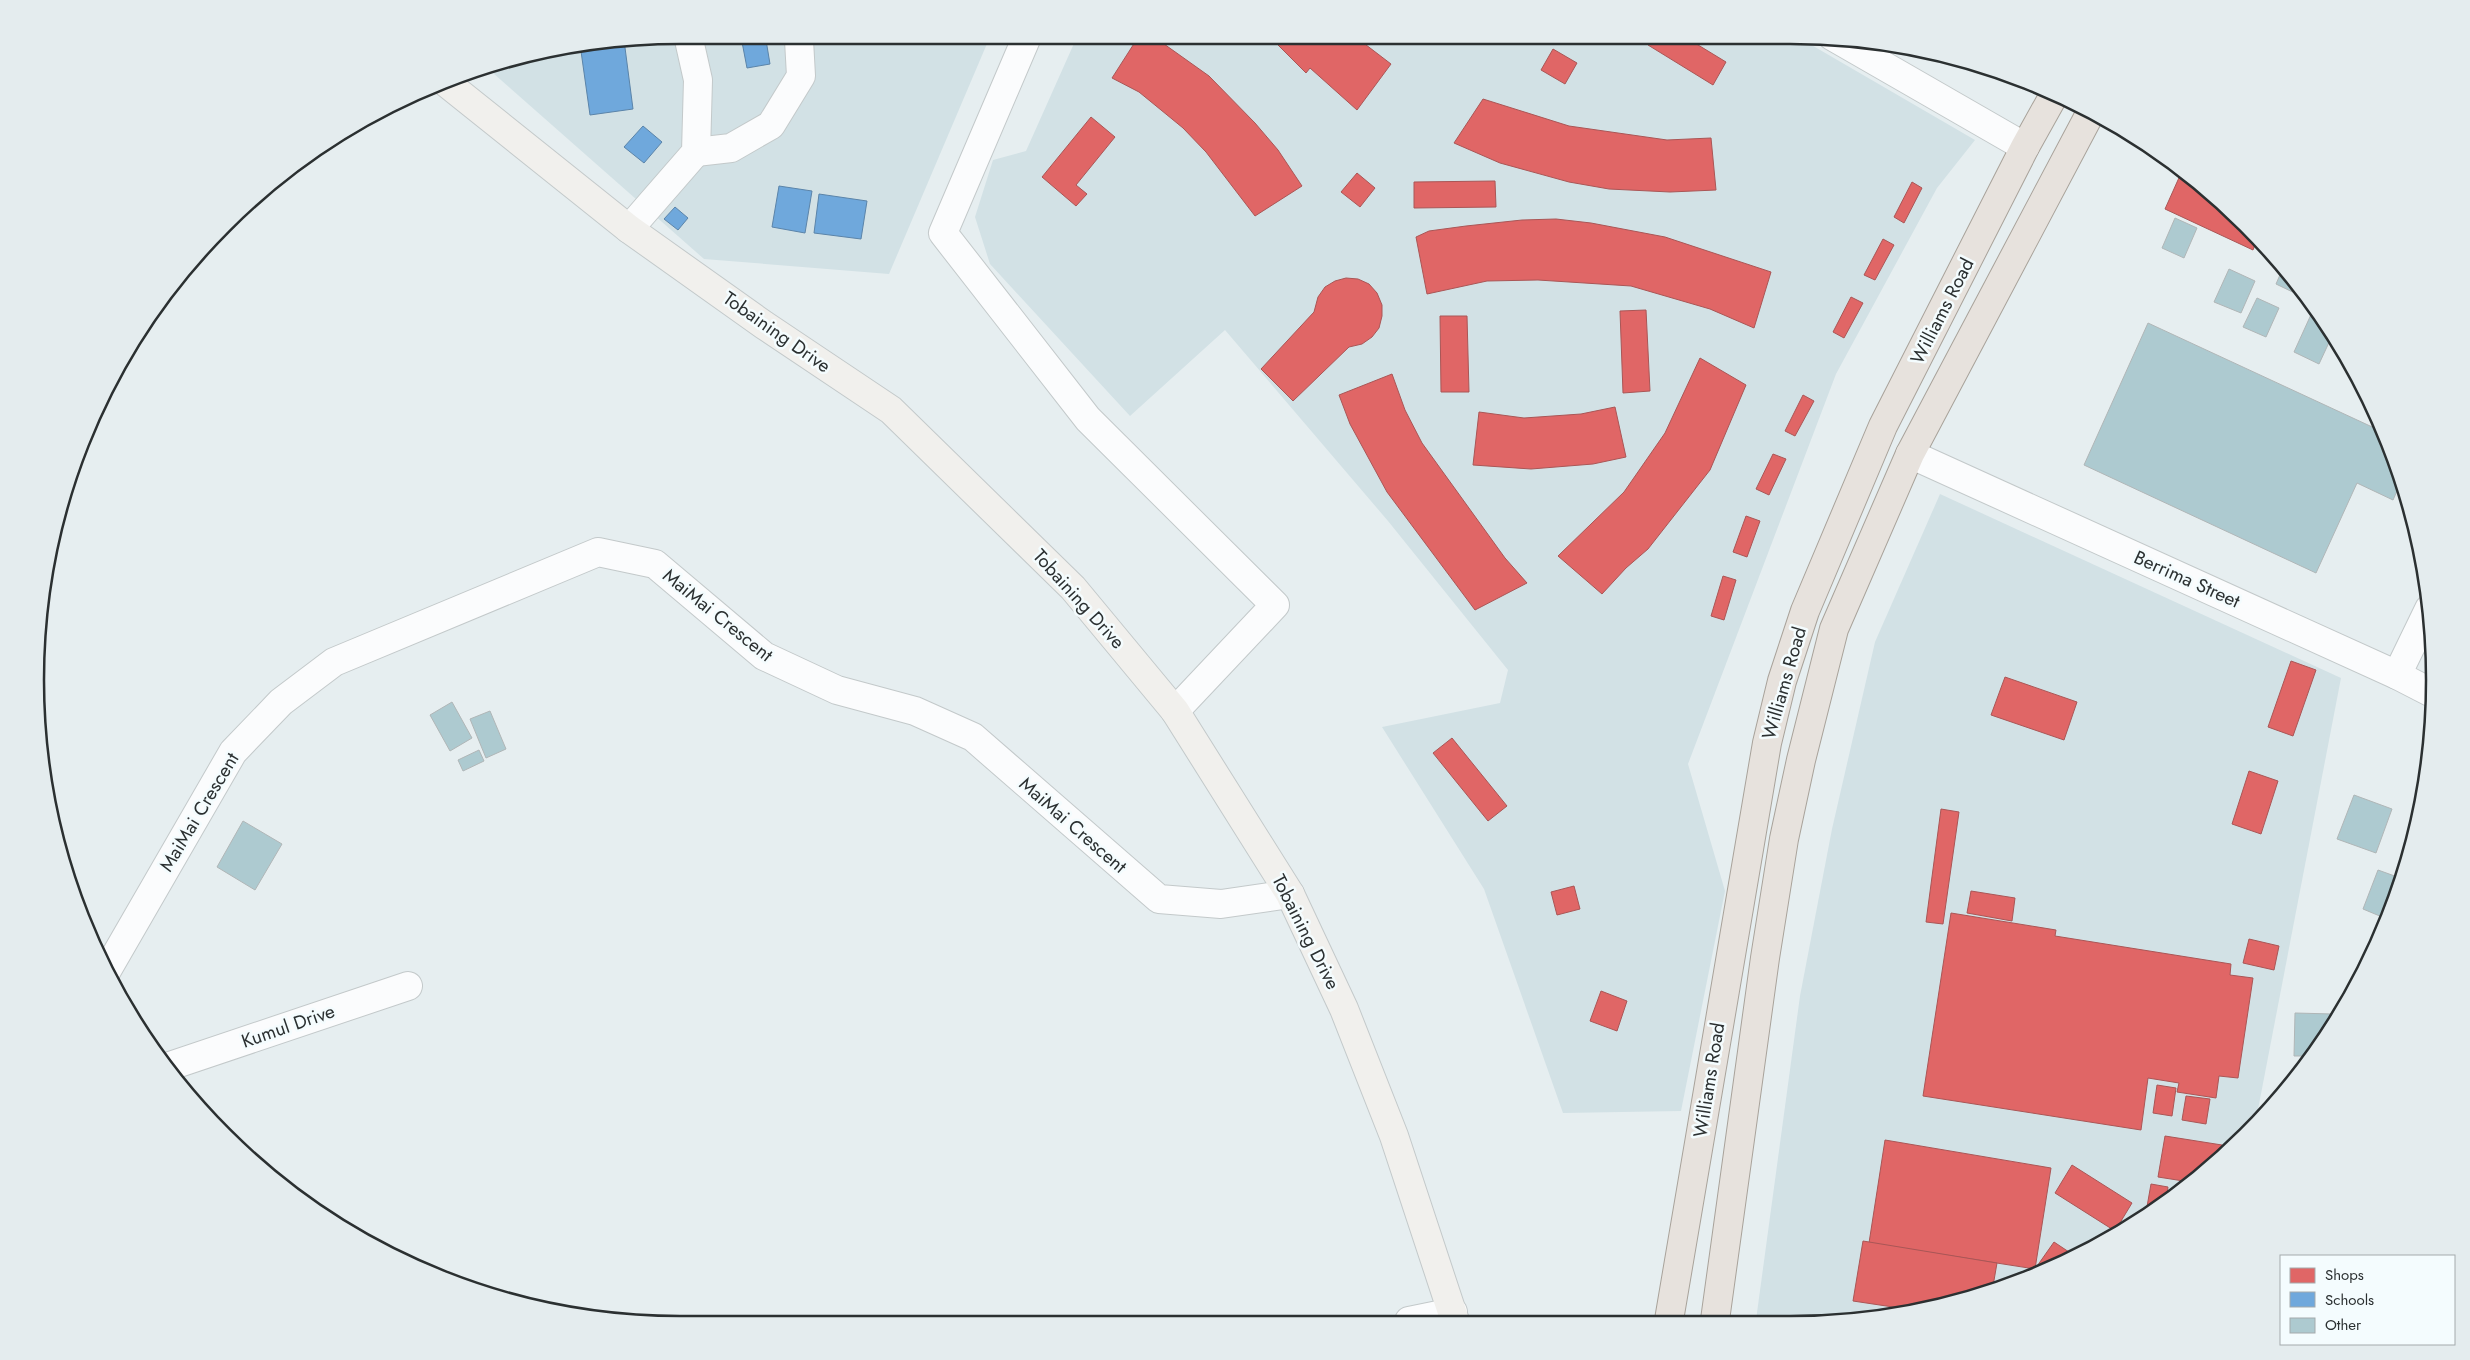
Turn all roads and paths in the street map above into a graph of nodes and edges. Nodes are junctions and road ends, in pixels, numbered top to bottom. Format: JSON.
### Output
{"nodes":[{"id":1,"x":690,"y":44,"type":"edge"},
{"id":2,"x":799,"y":44,"type":"edge"},
{"id":3,"x":1024,"y":44,"type":"edge"},
{"id":4,"x":1851,"y":47,"type":"edge"},
{"id":5,"x":451,"y":87,"type":"edge"},
{"id":6,"x":2051,"y":100,"type":"edge"},
{"id":7,"x":2088,"y":118,"type":"edge"},
{"id":8,"x":2025,"y":147,"type":"junction"},
{"id":9,"x":696,"y":152,"type":"junction"},
{"id":10,"x":629,"y":229,"type":"junction"},
{"id":11,"x":1910,"y":454,"type":"junction"},
{"id":12,"x":2423,"y":621,"type":"edge"},
{"id":13,"x":2397,"y":675,"type":"junction"},
{"id":14,"x":2426,"y":690,"type":"edge"},
{"id":15,"x":1175,"y":711,"type":"junction"},
{"id":16,"x":1290,"y":894,"type":"junction"},
{"id":17,"x":111,"y":964,"type":"edge"},
{"id":18,"x":408,"y":986,"type":"dead end"},
{"id":19,"x":173,"y":1065,"type":"edge"},
{"id":20,"x":1454,"y":1316,"type":"edge"},
{"id":21,"x":1670,"y":1316,"type":"edge"},
{"id":22,"x":1716,"y":1316,"type":"edge"}],
"edges":[{"from":1,"to":9,"type":"street"},
{"from":2,"to":9,"type":"street"},
{"from":3,"to":15,"type":"street"},
{"from":4,"to":8,"type":"street"},
{"from":5,"to":10,"type":"street","name":"Tobaining Drive"},
{"from":6,"to":8,"type":"main road","name":"Williams Road"},
{"from":7,"to":11,"type":"main road","name":"Williams Road"},
{"from":8,"to":21,"type":"main road","name":"Williams Road"},
{"from":9,"to":10,"type":"street"},
{"from":10,"to":15,"type":"street","name":"Tobaining Drive"},
{"from":11,"to":13,"type":"street","name":"Berrima Street"},
{"from":11,"to":22,"type":"main road","name":"Williams Road"},
{"from":12,"to":13,"type":"street"},
{"from":13,"to":14,"type":"street","name":"Berrima Street"},
{"from":15,"to":16,"type":"street","name":"Tobaining Drive"},
{"from":16,"to":17,"type":"street","name":"MaiMai Crescent"},
{"from":16,"to":20,"type":"street","name":"Tobaining Drive"},
{"from":18,"to":19,"type":"street","name":"Kumul Drive"}]}
